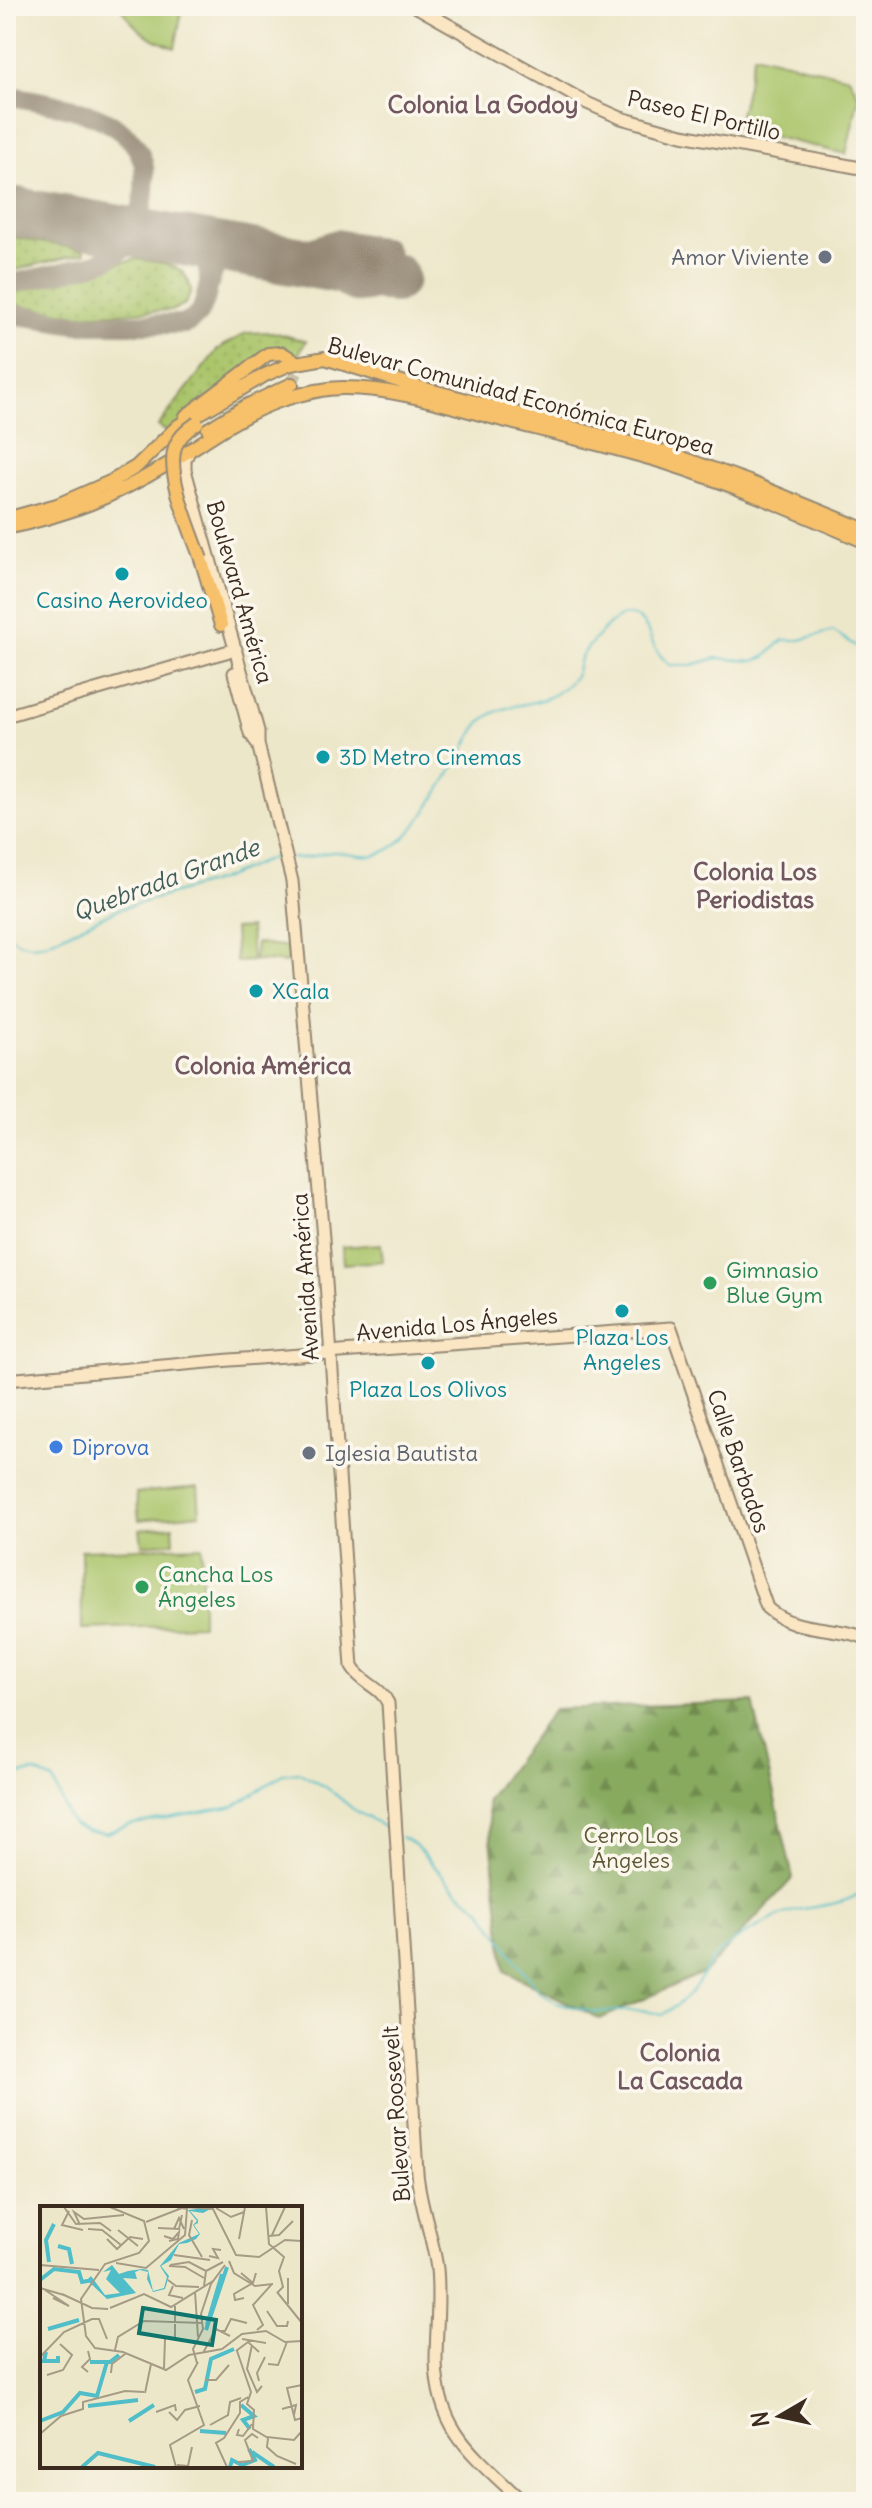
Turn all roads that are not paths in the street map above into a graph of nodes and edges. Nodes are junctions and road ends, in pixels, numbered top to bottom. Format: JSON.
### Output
{"nodes":[{"id":1,"x":415,"y":6,"type":"edge"},
{"id":2,"x":866,"y":169,"type":"edge"},
{"id":3,"x":295,"y":361,"type":"dead end"},
{"id":4,"x":344,"y":366,"type":"junction"},
{"id":5,"x":292,"y":384,"type":"dead end"},
{"id":6,"x":178,"y":426,"type":"junction"},
{"id":7,"x":193,"y":448,"type":"junction"},
{"id":8,"x":166,"y":465,"type":"junction"},
{"id":9,"x":6,"y":519,"type":"edge"},
{"id":10,"x":6,"y":528,"type":"edge"},
{"id":11,"x":866,"y":530,"type":"edge"},
{"id":12,"x":866,"y":542,"type":"edge"},
{"id":13,"x":221,"y":625,"type":"junction"},
{"id":14,"x":232,"y":650,"type":"junction"},
{"id":15,"x":6,"y":716,"type":"edge"},
{"id":16,"x":284,"y":844,"type":"joint"},
{"id":17,"x":671,"y":1328,"type":"joint"},
{"id":18,"x":332,"y":1354,"type":"junction"},
{"id":19,"x":6,"y":1380,"type":"edge"},
{"id":20,"x":863,"y":1635,"type":"edge"},
{"id":21,"x":383,"y":1692,"type":"joint"},
{"id":22,"x":523,"y":2502,"type":"edge"}],
"edges":[{"from":1,"to":2,"type":"main road","name":"Paseo El Portillo"},
{"from":3,"to":6,"type":"main road"},
{"from":4,"to":6,"type":"main road","name":"Bulevar Comunidad Económica Europea"},
{"from":4,"to":11,"type":"main road","name":"Bulevar Comunidad Económica Europea"},
{"from":4,"to":13,"type":"main road","bridge":true},
{"from":5,"to":7,"type":"main road"},
{"from":6,"to":9,"type":"main road","name":"Bulevar Comunidad Económica Europea"},
{"from":7,"to":8,"type":"main road","name":"Bulevar Comunidad Económica Europea"},
{"from":7,"to":12,"type":"main road","name":"Bulevar Comunidad Económica Europea"},
{"from":7,"to":14,"type":"main road","name":"Boulevard América"},
{"from":8,"to":10,"type":"main road","name":"Bulevar Comunidad Económica Europea"},
{"from":8,"to":13,"type":"main road","name":"Boulevard América"},
{"from":13,"to":14,"type":"main road","name":"Boulevard América"},
{"from":14,"to":15,"type":"main road"},
{"from":14,"to":16,"type":"main road","name":"Boulevard América"},
{"from":16,"to":18,"type":"main road","name":"Avenida América"},
{"from":17,"to":18,"type":"main road","name":"Avenida Los Ángeles"},
{"from":17,"to":20,"type":"main road","name":"Calle Barbados"},
{"from":18,"to":19,"type":"main road","name":"Avenida Los Ángeles"},
{"from":18,"to":21,"type":"main road","name":"Avenida América"},
{"from":21,"to":22,"type":"main road","name":"Bulevar Roosevelt"}]}
